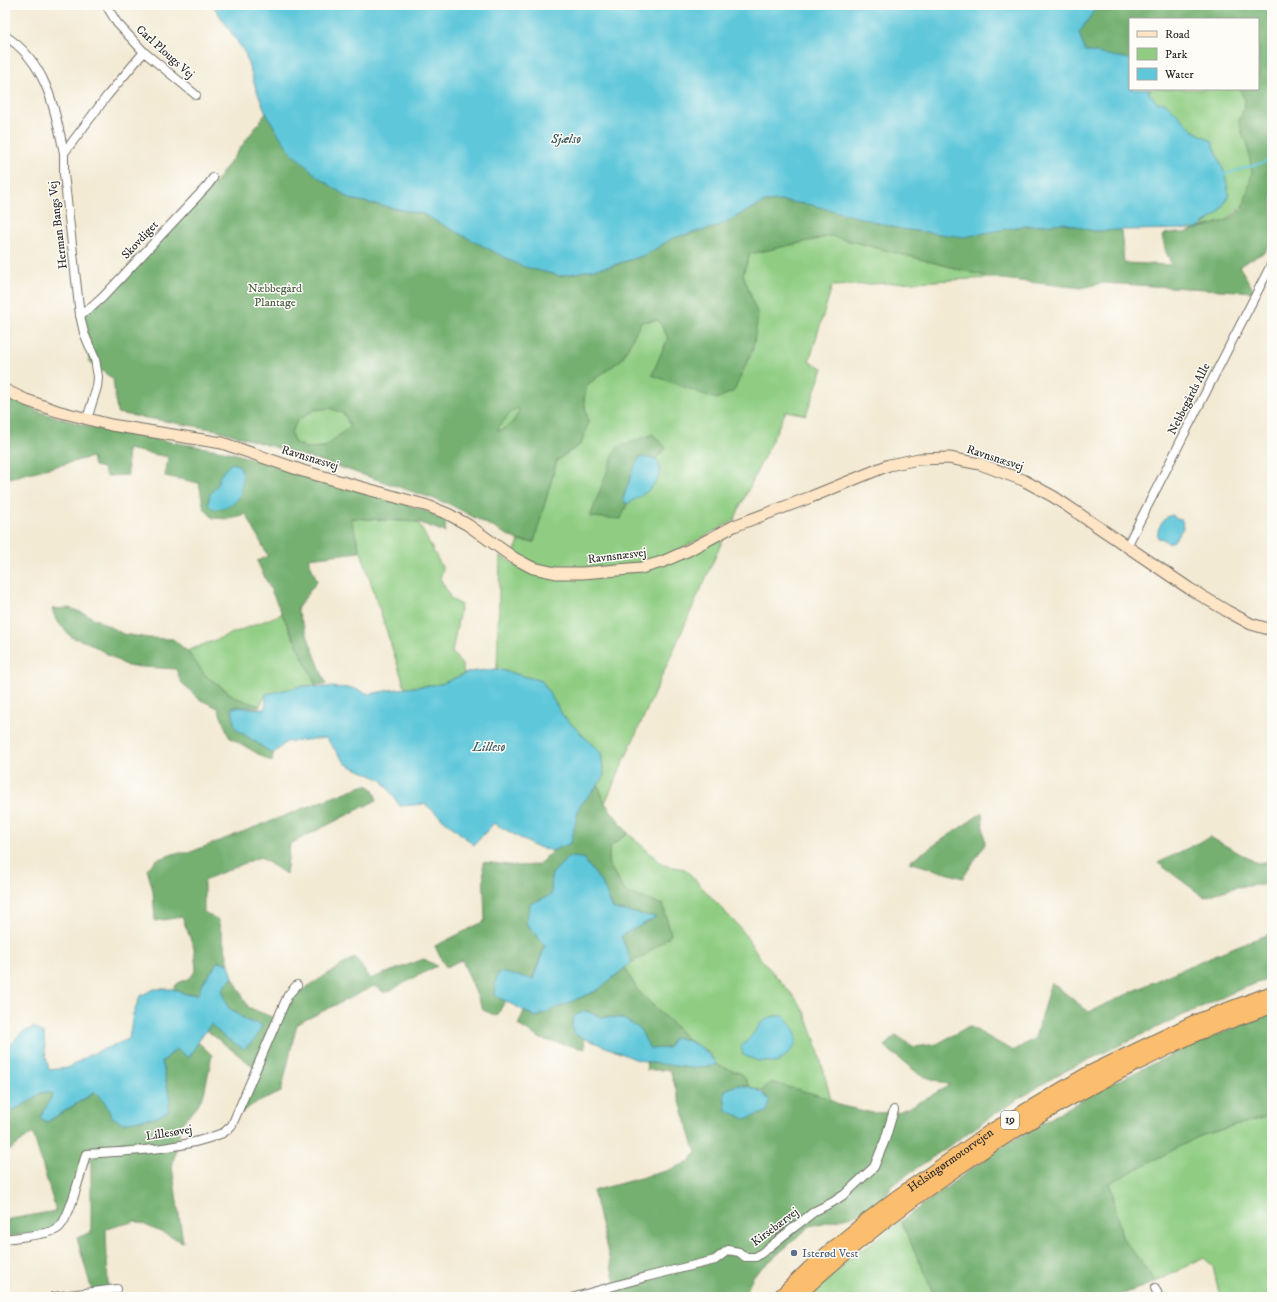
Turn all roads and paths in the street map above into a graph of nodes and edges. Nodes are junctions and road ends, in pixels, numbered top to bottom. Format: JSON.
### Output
{"nodes":[{"id":1,"x":106,"y":5,"type":"edge"},
{"id":2,"x":5,"y":36,"type":"edge"},
{"id":3,"x":144,"y":52,"type":"junction"},
{"id":4,"x":196,"y":95,"type":"dead end"},
{"id":5,"x":64,"y":153,"type":"junction"},
{"id":6,"x":213,"y":178,"type":"dead end"},
{"id":7,"x":1272,"y":264,"type":"edge"},
{"id":8,"x":80,"y":315,"type":"junction"},
{"id":9,"x":5,"y":390,"type":"edge"},
{"id":10,"x":87,"y":419,"type":"junction"},
{"id":11,"x":1127,"y":546,"type":"junction"},
{"id":12,"x":1272,"y":630,"type":"edge"},
{"id":13,"x":297,"y":985,"type":"dead end"},
{"id":14,"x":1272,"y":993,"type":"edge"},
{"id":15,"x":1272,"y":1006,"type":"edge"},
{"id":16,"x":894,"y":1110,"type":"dead end"},
{"id":17,"x":5,"y":1239,"type":"edge"},
{"id":18,"x":1154,"y":1288,"type":"dead end"},
{"id":19,"x":117,"y":1289,"type":"dead end"},
{"id":20,"x":53,"y":1297,"type":"edge"},
{"id":21,"x":575,"y":1297,"type":"edge"},
{"id":22,"x":780,"y":1297,"type":"edge"},
{"id":23,"x":796,"y":1297,"type":"edge"},
{"id":24,"x":1159,"y":1297,"type":"edge"}],
"edges":[{"from":1,"to":3,"type":"street","name":"Carl Plougs Vej"},
{"from":2,"to":5,"type":"street","name":"Herman Bangs Vej"},
{"from":3,"to":4,"type":"street","name":"Carl Plougs Vej"},
{"from":3,"to":5,"type":"street"},
{"from":5,"to":8,"type":"street","name":"Herman Bangs Vej"},
{"from":6,"to":8,"type":"street","name":"Skovdiget"},
{"from":7,"to":11,"type":"street","name":"Nebbegårds Alle"},
{"from":8,"to":10,"type":"street","name":"Herman Bangs Vej"},
{"from":9,"to":10,"type":"main road","name":"Ravnsnæsvej"},
{"from":10,"to":11,"type":"main road","name":"Ravnsnæsvej"},
{"from":11,"to":12,"type":"main road","name":"Ravnsnæsvej"},
{"from":13,"to":17,"type":"street","name":"Lillesøvej"},
{"from":14,"to":22,"type":"highway","name":"Helsingørmotorvejen","number":"19"},
{"from":15,"to":23,"type":"highway","name":"Helsingørmotorvejen","number":"19"},
{"from":16,"to":21,"type":"street","name":"Kirsebærvej"},
{"from":18,"to":24,"type":"street"},
{"from":19,"to":20,"type":"street"}]}
